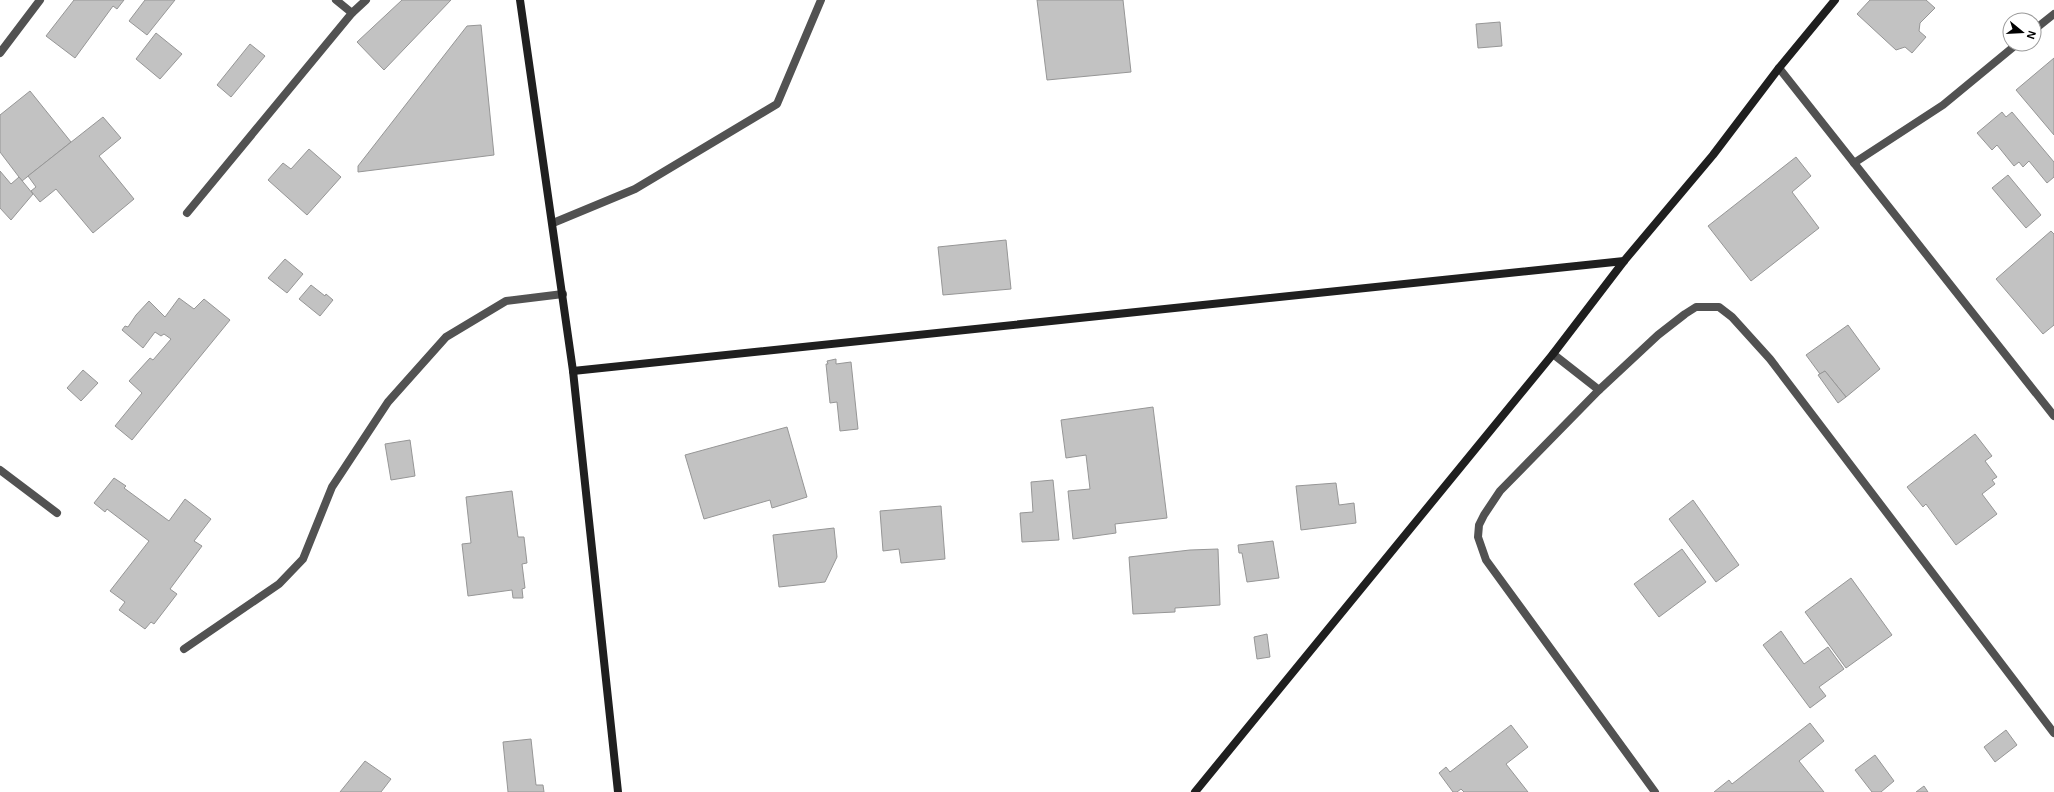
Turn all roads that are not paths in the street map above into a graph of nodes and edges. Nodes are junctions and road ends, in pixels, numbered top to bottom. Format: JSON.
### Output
{"nodes":[{"id":1,"x":40,"y":0,"type":"edge"},
{"id":2,"x":336,"y":0,"type":"edge"},
{"id":3,"x":366,"y":0,"type":"edge"},
{"id":4,"x":520,"y":0,"type":"edge"},
{"id":5,"x":821,"y":0,"type":"edge"},
{"id":6,"x":1835,"y":0,"type":"edge"},
{"id":7,"x":352,"y":13,"type":"junction"},
{"id":8,"x":2054,"y":14,"type":"edge"},
{"id":9,"x":2042,"y":24,"type":"edge"},
{"id":10,"x":2007,"y":52,"type":"edge"},
{"id":11,"x":0,"y":53,"type":"edge"},
{"id":12,"x":1779,"y":68,"type":"junction"},
{"id":13,"x":1854,"y":163,"type":"junction"},
{"id":14,"x":187,"y":213,"type":"dead end"},
{"id":15,"x":553,"y":223,"type":"junction"},
{"id":16,"x":1624,"y":261,"type":"junction"},
{"id":17,"x":563,"y":294,"type":"junction"},
{"id":18,"x":1553,"y":354,"type":"junction"},
{"id":19,"x":573,"y":371,"type":"junction"},
{"id":20,"x":1599,"y":390,"type":"junction"},
{"id":21,"x":2054,"y":416,"type":"edge"},
{"id":22,"x":0,"y":470,"type":"edge"},
{"id":23,"x":56,"y":513,"type":"dead end"},
{"id":24,"x":184,"y":648,"type":"dead end"},
{"id":25,"x":2054,"y":733,"type":"edge"},
{"id":26,"x":618,"y":792,"type":"edge"},
{"id":27,"x":1194,"y":792,"type":"edge"},
{"id":28,"x":1655,"y":792,"type":"edge"}],
"edges":[{"from":1,"to":11,"type":"street"},
{"from":2,"to":7,"type":"street"},
{"from":3,"to":7,"type":"street"},
{"from":4,"to":15,"type":"street"},
{"from":5,"to":15,"type":"street"},
{"from":6,"to":12,"type":"street"},
{"from":7,"to":14,"type":"street"},
{"from":8,"to":9,"type":"street"},
{"from":10,"to":13,"type":"street"},
{"from":12,"to":13,"type":"street"},
{"from":12,"to":16,"type":"street"},
{"from":13,"to":21,"type":"street"},
{"from":15,"to":17,"type":"street"},
{"from":16,"to":18,"type":"street"},
{"from":16,"to":19,"type":"street"},
{"from":17,"to":19,"type":"street"},
{"from":17,"to":24,"type":"street"},
{"from":18,"to":20,"type":"street"},
{"from":18,"to":27,"type":"street"},
{"from":19,"to":26,"type":"street"},
{"from":20,"to":25,"type":"street"},
{"from":20,"to":28,"type":"street"},
{"from":22,"to":23,"type":"street"}]}
